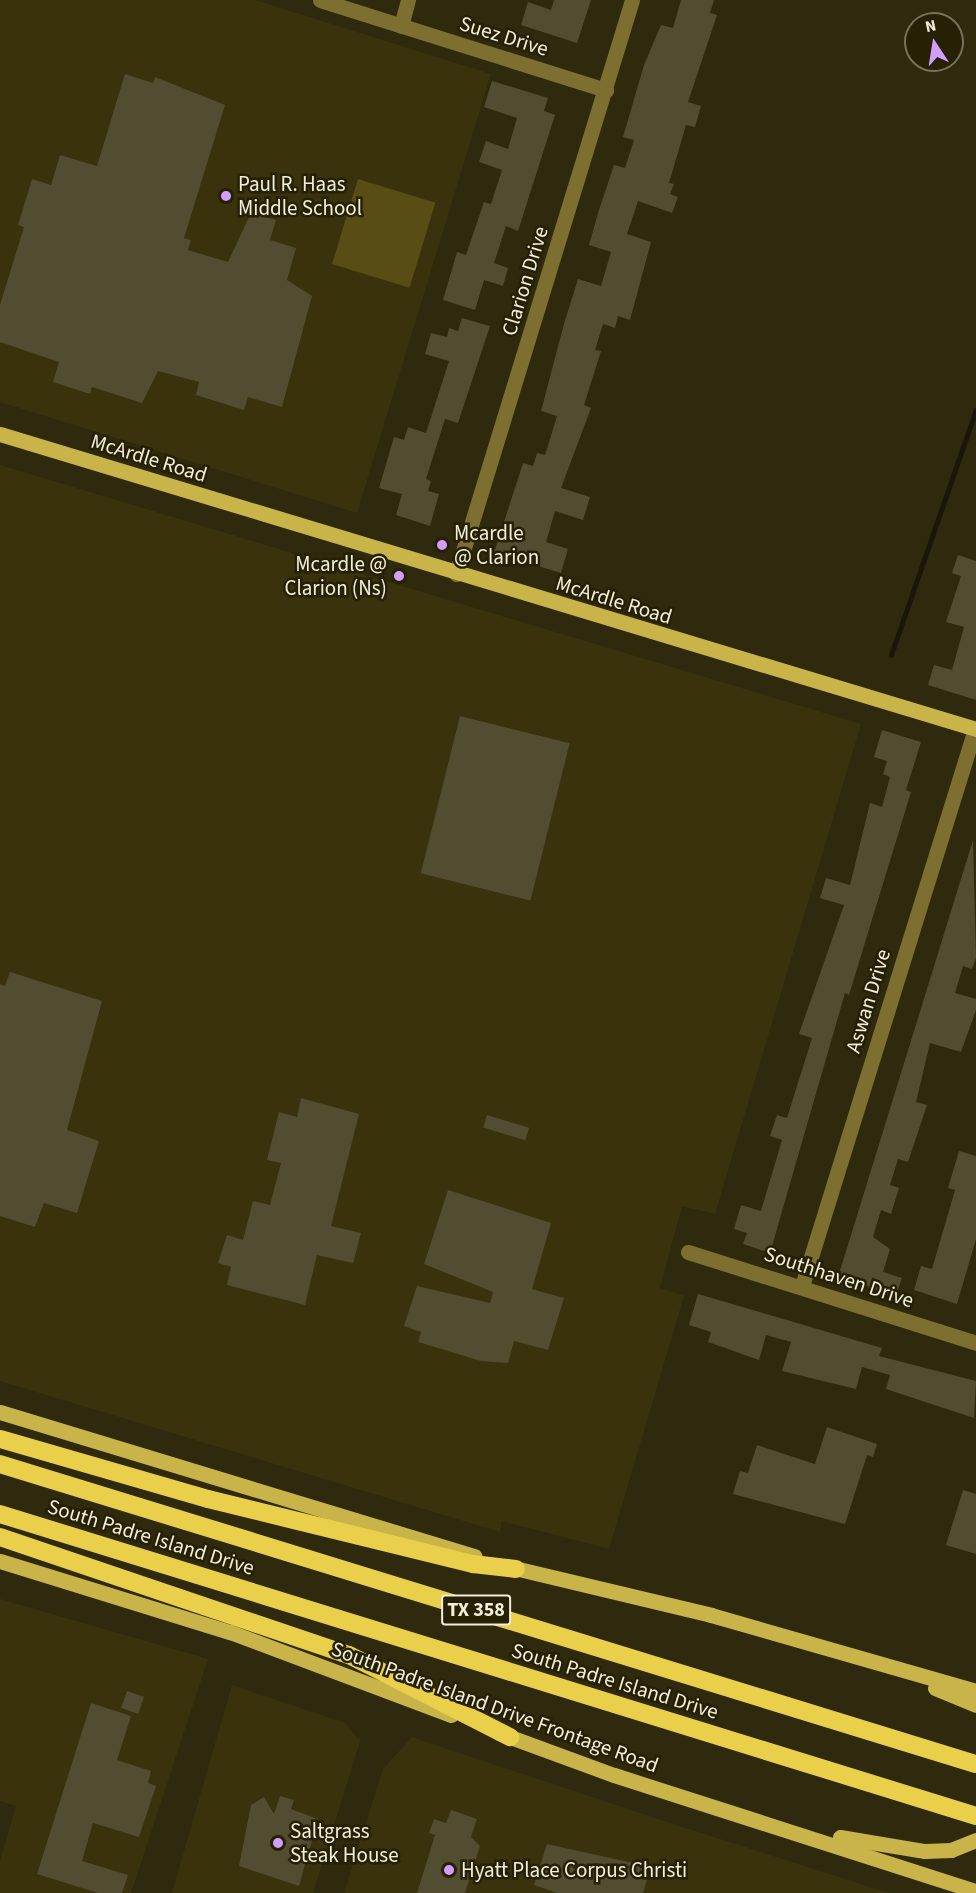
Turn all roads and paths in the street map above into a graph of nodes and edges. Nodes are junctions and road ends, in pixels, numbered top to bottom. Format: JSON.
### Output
{"nodes":[{"id":1,"x":320,"y":0,"type":"edge"},
{"id":2,"x":408,"y":0,"type":"edge"},
{"id":3,"x":632,"y":0,"type":"edge"},
{"id":4,"x":400,"y":26,"type":"junction"},
{"id":5,"x":606,"y":90,"type":"junction"},
{"id":6,"x":0,"y":434,"type":"edge"},
{"id":7,"x":456,"y":574,"type":"junction"},
{"id":8,"x":975,"y":729,"type":"edge"},
{"id":9,"x":688,"y":1252,"type":"dead end"},
{"id":10,"x":802,"y":1286,"type":"junction"},
{"id":11,"x":976,"y":1343,"type":"edge"},
{"id":12,"x":0,"y":1412,"type":"edge"},
{"id":13,"x":0,"y":1439,"type":"edge"},
{"id":14,"x":0,"y":1464,"type":"edge"},
{"id":15,"x":0,"y":1514,"type":"edge"},
{"id":16,"x":0,"y":1537,"type":"edge"},
{"id":17,"x":0,"y":1561,"type":"edge"},
{"id":18,"x":516,"y":1569,"type":"junction"},
{"id":19,"x":870,"y":1659,"type":"junction"},
{"id":20,"x":976,"y":1690,"type":"edge"},
{"id":21,"x":976,"y":1705,"type":"edge"},
{"id":22,"x":510,"y":1737,"type":"junction"},
{"id":23,"x":976,"y":1764,"type":"edge"},
{"id":24,"x":976,"y":1816,"type":"edge"},
{"id":25,"x":796,"y":1830,"type":"junction"},
{"id":26,"x":976,"y":1840,"type":"edge"},
{"id":27,"x":976,"y":1891,"type":"edge"}],
"edges":[{"from":1,"to":4,"type":"street","name":"Suez Drive"},
{"from":2,"to":4,"type":"street"},
{"from":3,"to":5,"type":"street","name":"Clarion Drive"},
{"from":4,"to":5,"type":"street","name":"Suez Drive"},
{"from":5,"to":7,"type":"street","name":"Clarion Drive"},
{"from":6,"to":7,"type":"main road","name":"McArdle Road"},
{"from":7,"to":8,"type":"main road","name":"McArdle Road"},
{"from":8,"to":10,"type":"street","name":"Aswan Drive"},
{"from":9,"to":10,"type":"street","name":"Southhaven Drive"},
{"from":10,"to":11,"type":"street","name":"Southhaven Drive"},
{"from":12,"to":18,"type":"main road"},
{"from":13,"to":18,"type":"highway"},
{"from":14,"to":23,"type":"highway","name":"South Padre Island Drive","number":"TX 358"},
{"from":15,"to":24,"type":"highway","name":"South Padre Island Drive","number":"TX 358"},
{"from":16,"to":22,"type":"highway"},
{"from":17,"to":22,"type":"main road","name":"South Padre Island Drive Frontage Road"},
{"from":18,"to":19,"type":"main road"},
{"from":19,"to":20,"type":"main road"},
{"from":19,"to":21,"type":"main road"},
{"from":22,"to":25,"type":"main road","name":"South Padre Island Drive Frontage Road"},
{"from":25,"to":26,"type":"main road"},
{"from":25,"to":27,"type":"main road","name":"South Padre Island Drive Frontage Road"}]}
